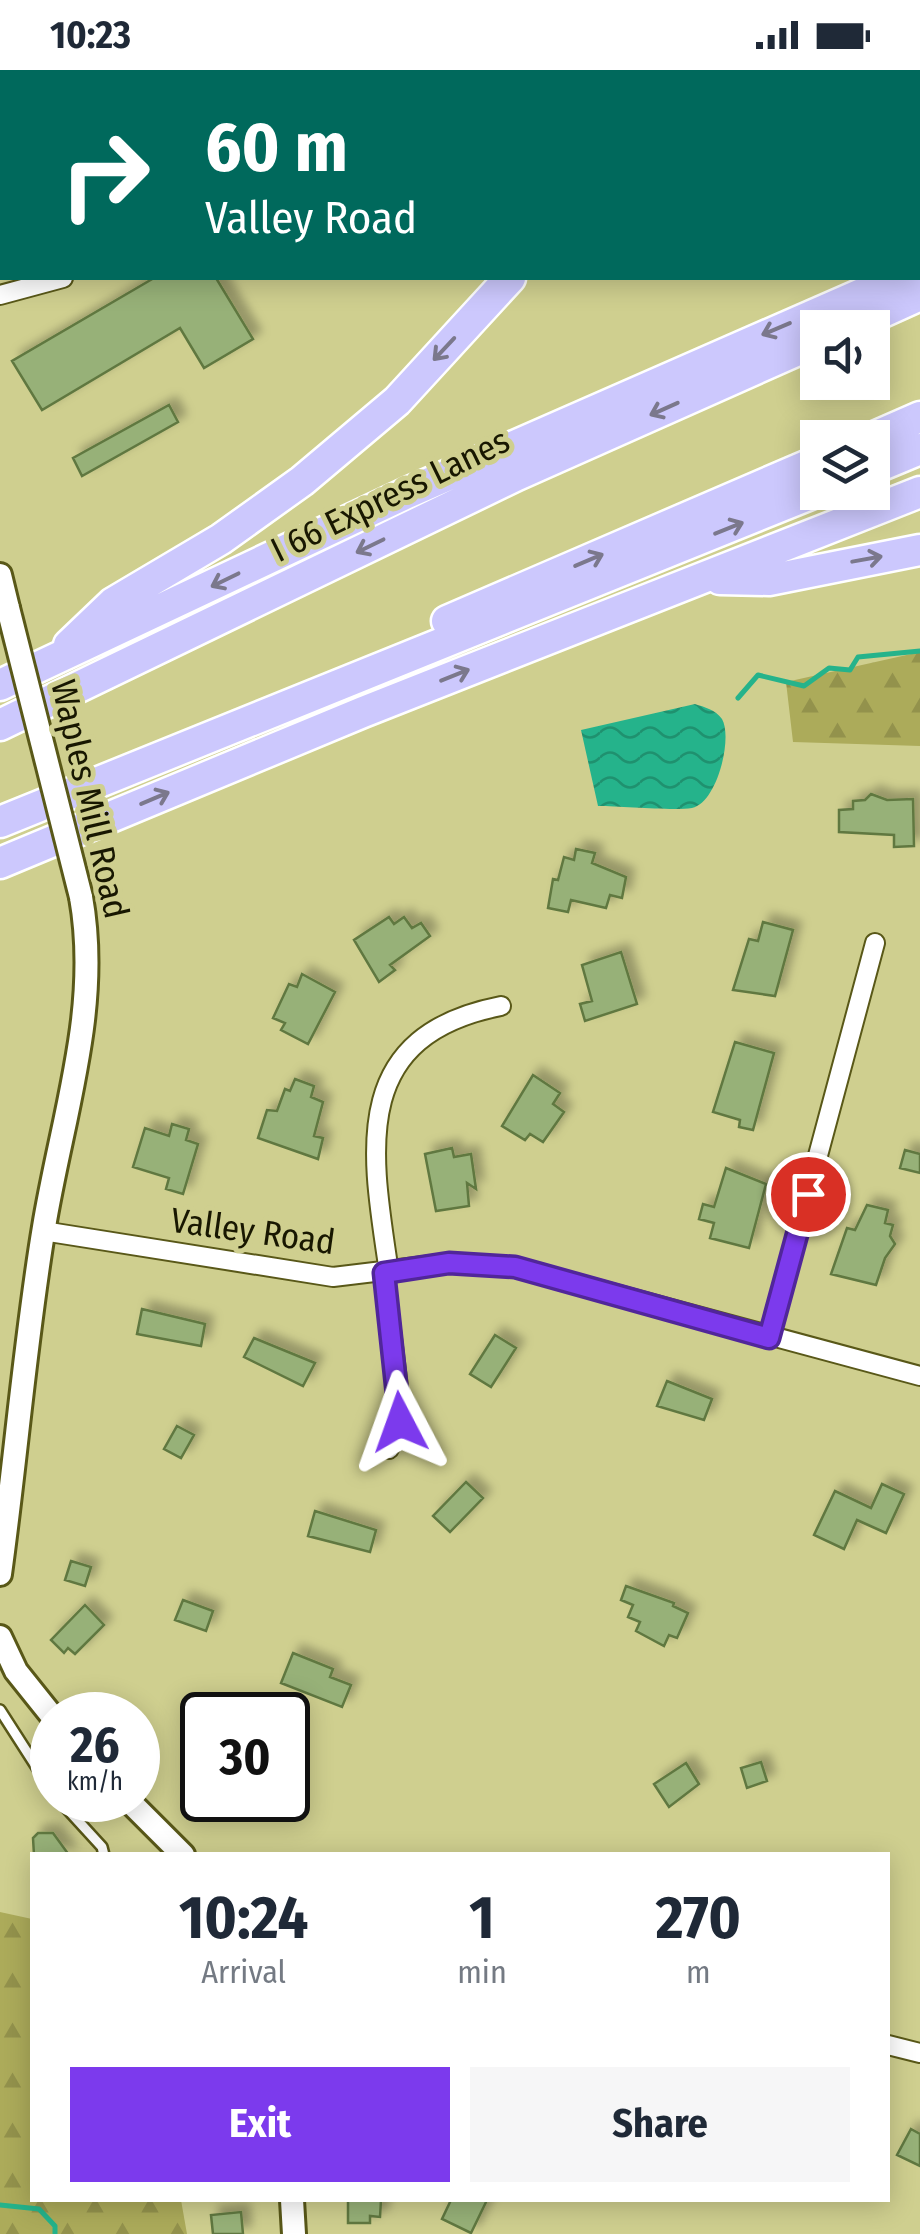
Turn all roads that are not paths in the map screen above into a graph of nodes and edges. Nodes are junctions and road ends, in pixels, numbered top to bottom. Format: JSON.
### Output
{"nodes":[{"id":1,"x":57,"y":280,"type":"edge"},
{"id":2,"x":508,"y":280,"type":"edge"},
{"id":3,"x":893,"y":280,"type":"edge"},
{"id":4,"x":920,"y":295,"type":"edge"},
{"id":5,"x":0,"y":296,"type":"edge"},
{"id":6,"x":887,"y":310,"type":"edge"},
{"id":7,"x":800,"y":349,"type":"edge"},
{"id":8,"x":920,"y":417,"type":"edge"},
{"id":9,"x":890,"y":430,"type":"edge"},
{"id":10,"x":920,"y":449,"type":"edge"},
{"id":11,"x":890,"y":462,"type":"edge"},
{"id":12,"x":800,"y":469,"type":"edge"},
{"id":13,"x":920,"y":492,"type":"edge"},
{"id":14,"x":800,"y":499,"type":"edge"},
{"id":15,"x":920,"y":550,"type":"edge"},
{"id":16,"x":0,"y":575,"type":"edge"},
{"id":17,"x":702,"y":579,"type":"junction"},
{"id":18,"x":52,"y":661,"type":"junction"},
{"id":19,"x":0,"y":685,"type":"edge"},
{"id":20,"x":282,"y":711,"type":"junction"},
{"id":21,"x":0,"y":725,"type":"edge"},
{"id":22,"x":0,"y":822,"type":"edge"},
{"id":23,"x":0,"y":863,"type":"edge"},
{"id":24,"x":876,"y":944,"type":"dead end"},
{"id":25,"x":501,"y":1006,"type":"dead end"},
{"id":26,"x":43,"y":1231,"type":"junction"},
{"id":27,"x":386,"y":1272,"type":"junction"},
{"id":28,"x":769,"y":1338,"type":"junction"},
{"id":29,"x":920,"y":1376,"type":"edge"},
{"id":30,"x":389,"y":1449,"type":"dead end"},
{"id":31,"x":0,"y":1574,"type":"edge"},
{"id":32,"x":0,"y":1638,"type":"edge"},
{"id":33,"x":33,"y":1692,"type":"edge"},
{"id":34,"x":0,"y":1710,"type":"edge"},
{"id":35,"x":30,"y":1757,"type":"edge"},
{"id":36,"x":79,"y":1822,"type":"edge"},
{"id":37,"x":150,"y":1822,"type":"edge"},
{"id":38,"x":103,"y":1852,"type":"edge"},
{"id":39,"x":180,"y":1852,"type":"edge"},
{"id":40,"x":890,"y":2046,"type":"edge"},
{"id":41,"x":920,"y":2053,"type":"edge"},
{"id":42,"x":292,"y":2202,"type":"edge"},
{"id":43,"x":294,"y":2234,"type":"edge"}],
"edges":[{"from":1,"to":5,"type":"street"},
{"from":2,"to":18,"type":"highway","one_way":true},
{"from":3,"to":18,"type":"highway","one_way":true},
{"from":4,"to":6,"type":"highway"},
{"from":7,"to":21,"type":"highway","name":"I 66 Express Lanes","one_way":true},
{"from":8,"to":9,"type":"highway"},
{"from":10,"to":11,"type":"highway"},
{"from":20,"to":12,"type":"highway","one_way":true},
{"from":13,"to":17,"type":"highway"},
{"from":20,"to":14,"type":"highway","one_way":true},
{"from":17,"to":15,"type":"highway","one_way":true},
{"from":16,"to":26,"type":"main road","name":"Waples Mill Road","bridge":true},
{"from":23,"to":17,"type":"highway","one_way":true},
{"from":18,"to":19,"type":"highway"},
{"from":20,"to":22,"type":"highway"},
{"from":24,"to":28,"type":"street"},
{"from":25,"to":27,"type":"street"},
{"from":26,"to":27,"type":"street","name":"Valley Road"},
{"from":26,"to":31,"type":"main road","name":"Waples Mill Road"},
{"from":27,"to":28,"type":"street","name":"Valley Road"},
{"from":27,"to":30,"type":"street"},
{"from":28,"to":29,"type":"street","name":"Valley Road"},
{"from":32,"to":33,"type":"main road"},
{"from":34,"to":35,"type":"lane"},
{"from":36,"to":38,"type":"lane"},
{"from":37,"to":39,"type":"main road"},
{"from":40,"to":41,"type":"street"},
{"from":42,"to":43,"type":"main road"}]}
